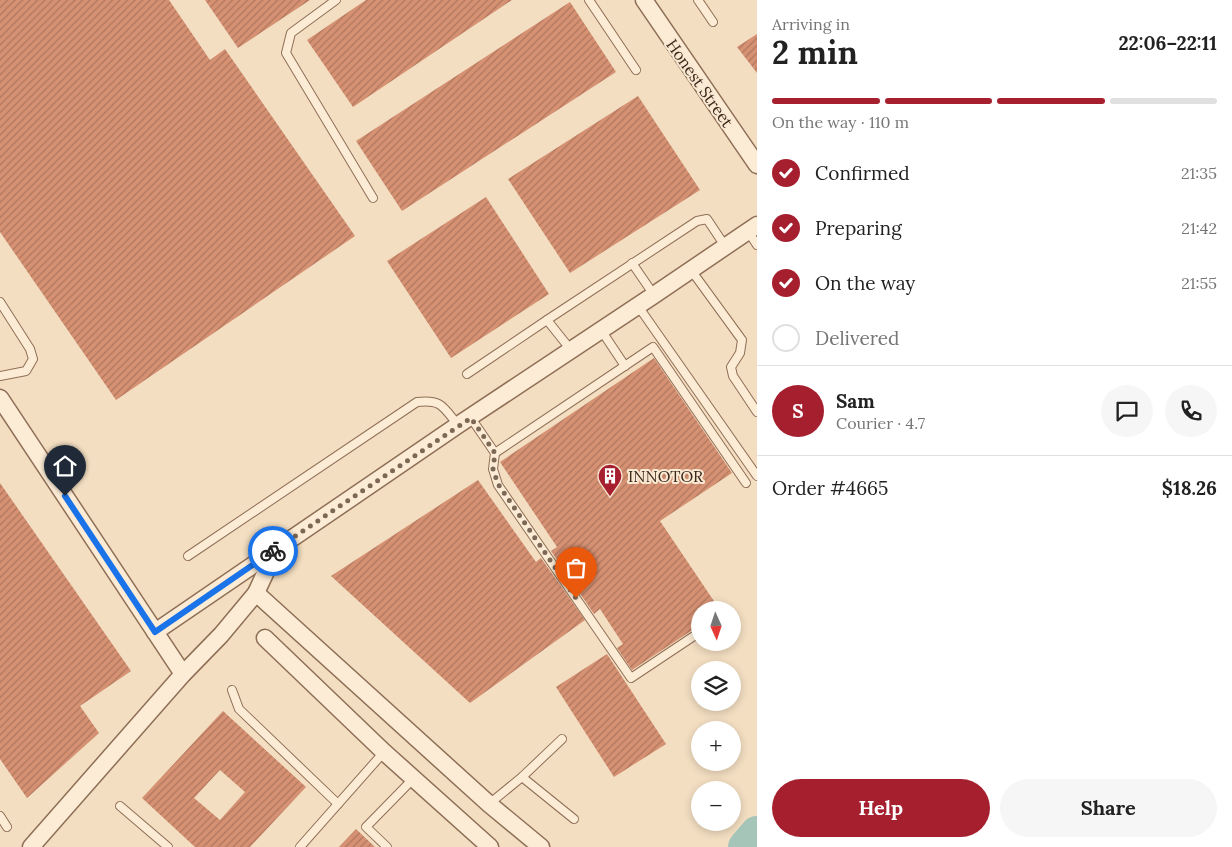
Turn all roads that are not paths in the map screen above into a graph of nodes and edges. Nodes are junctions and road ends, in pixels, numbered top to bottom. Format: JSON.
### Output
{"nodes":[{"id":1,"x":336,"y":0,"type":"edge"},
{"id":2,"x":589,"y":0,"type":"edge"},
{"id":3,"x":644,"y":0,"type":"edge"},
{"id":4,"x":698,"y":0,"type":"edge"},
{"id":5,"x":713,"y":22,"type":"dead end"},
{"id":6,"x":636,"y":70,"type":"dead end"},
{"id":7,"x":757,"y":165,"type":"edge"},
{"id":8,"x":373,"y":198,"type":"dead end"},
{"id":9,"x":752,"y":228,"type":"edge"},
{"id":10,"x":757,"y":245,"type":"edge"},
{"id":11,"x":725,"y":246,"type":"junction"},
{"id":12,"x":632,"y":263,"type":"junction"},
{"id":13,"x":691,"y":270,"type":"junction"},
{"id":14,"x":654,"y":295,"type":"junction"},
{"id":15,"x":0,"y":302,"type":"edge"},
{"id":16,"x":638,"y":305,"type":"junction"},
{"id":17,"x":547,"y":320,"type":"junction"},
{"id":18,"x":601,"y":330,"type":"junction"},
{"id":19,"x":571,"y":350,"type":"junction"},
{"id":20,"x":625,"y":366,"type":"junction"},
{"id":21,"x":466,"y":374,"type":"dead end"},
{"id":22,"x":0,"y":376,"type":"edge"},
{"id":23,"x":0,"y":398,"type":"edge"},
{"id":24,"x":757,"y":412,"type":"edge"},
{"id":25,"x":464,"y":421,"type":"junction"},
{"id":26,"x":495,"y":453,"type":"junction"},
{"id":27,"x":757,"y":476,"type":"edge"},
{"id":28,"x":746,"y":483,"type":"dead end"},
{"id":29,"x":277,"y":548,"type":"junction"},
{"id":30,"x":188,"y":556,"type":"dead end"},
{"id":31,"x":256,"y":592,"type":"junction"},
{"id":32,"x":155,"y":632,"type":"junction"},
{"id":33,"x":264,"y":638,"type":"dead end"},
{"id":34,"x":691,"y":638,"type":"edge"},
{"id":35,"x":183,"y":674,"type":"junction"},
{"id":36,"x":232,"y":690,"type":"dead end"},
{"id":37,"x":562,"y":739,"type":"dead end"},
{"id":38,"x":384,"y":752,"type":"junction"},
{"id":39,"x":522,"y":777,"type":"junction"},
{"id":40,"x":413,"y":778,"type":"junction"},
{"id":41,"x":338,"y":804,"type":"junction"},
{"id":42,"x":489,"y":804,"type":"junction"},
{"id":43,"x":120,"y":806,"type":"dead end"},
{"id":44,"x":0,"y":816,"type":"edge"},
{"id":45,"x":574,"y":820,"type":"dead end"},
{"id":46,"x":7,"y":827,"type":"dead end"},
{"id":47,"x":30,"y":847,"type":"edge"},
{"id":48,"x":168,"y":847,"type":"edge"},
{"id":49,"x":300,"y":847,"type":"edge"},
{"id":50,"x":387,"y":847,"type":"edge"},
{"id":51,"x":490,"y":847,"type":"edge"},
{"id":52,"x":541,"y":847,"type":"edge"}],
"edges":[{"from":1,"to":8,"type":"lane"},
{"from":2,"to":6,"type":"lane"},
{"from":3,"to":7,"type":"street","name":"Honest Street"},
{"from":4,"to":5,"type":"lane"},
{"from":9,"to":10,"type":"lane"},
{"from":9,"to":11,"type":"street"},
{"from":11,"to":12,"type":"lane"},
{"from":11,"to":13,"type":"street"},
{"from":12,"to":14,"type":"lane"},
{"from":12,"to":17,"type":"lane"},
{"from":13,"to":14,"type":"street"},
{"from":13,"to":24,"type":"lane"},
{"from":14,"to":16,"type":"street"},
{"from":15,"to":22,"type":"lane"},
{"from":16,"to":18,"type":"street"},
{"from":16,"to":27,"type":"lane"},
{"from":17,"to":19,"type":"lane"},
{"from":17,"to":21,"type":"lane"},
{"from":18,"to":19,"type":"street"},
{"from":18,"to":20,"type":"lane"},
{"from":19,"to":25,"type":"street"},
{"from":20,"to":26,"type":"lane"},
{"from":20,"to":28,"type":"lane"},
{"from":23,"to":32,"type":"street"},
{"from":25,"to":26,"type":"lane"},
{"from":25,"to":29,"type":"street"},
{"from":25,"to":30,"type":"lane"},
{"from":26,"to":34,"type":"lane"},
{"from":29,"to":31,"type":"street"},
{"from":29,"to":32,"type":"street"},
{"from":31,"to":35,"type":"street"},
{"from":31,"to":42,"type":"street"},
{"from":32,"to":35,"type":"street"},
{"from":33,"to":38,"type":"street"},
{"from":35,"to":47,"type":"street"},
{"from":36,"to":41,"type":"lane"},
{"from":37,"to":39,"type":"lane"},
{"from":38,"to":40,"type":"street"},
{"from":38,"to":41,"type":"lane"},
{"from":39,"to":42,"type":"lane"},
{"from":39,"to":45,"type":"lane"},
{"from":40,"to":50,"type":"lane"},
{"from":40,"to":51,"type":"street"},
{"from":41,"to":49,"type":"lane"},
{"from":42,"to":52,"type":"street"},
{"from":43,"to":48,"type":"lane"},
{"from":44,"to":46,"type":"lane"}]}
